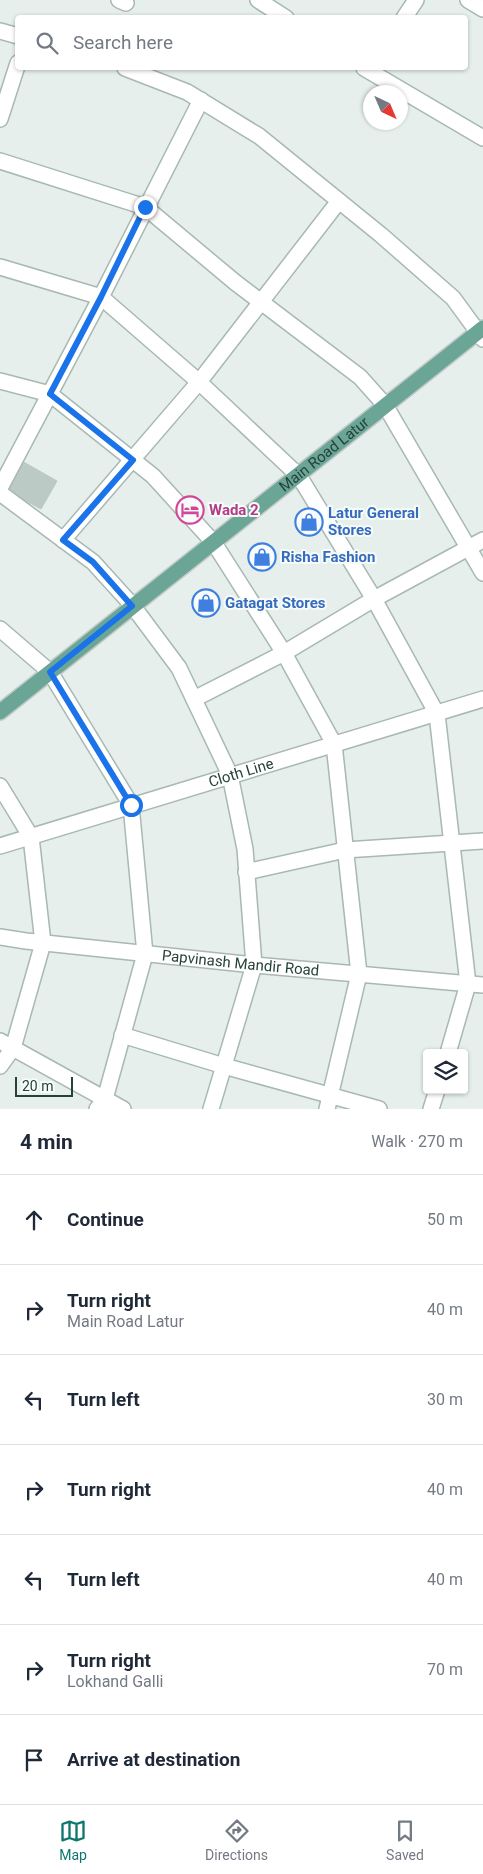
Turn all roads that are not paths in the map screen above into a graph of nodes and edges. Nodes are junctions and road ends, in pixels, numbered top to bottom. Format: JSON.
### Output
{"nodes":[{"id":1,"x":258,"y":0,"type":"edge"},
{"id":2,"x":416,"y":0,"type":"edge"},
{"id":3,"x":468,"y":0,"type":"edge"},
{"id":4,"x":483,"y":10,"type":"edge"},
{"id":5,"x":281,"y":15,"type":"edge"},
{"id":6,"x":406,"y":15,"type":"edge"},
{"id":7,"x":0,"y":31,"type":"edge"},
{"id":8,"x":15,"y":35,"type":"edge"},
{"id":9,"x":16,"y":70,"type":"edge"},
{"id":10,"x":130,"y":70,"type":"edge"},
{"id":11,"x":370,"y":70,"type":"edge"},
{"id":12,"x":201,"y":100,"type":"junction"},
{"id":13,"x":0,"y":118,"type":"edge"},
{"id":14,"x":483,"y":138,"type":"edge"},
{"id":15,"x":0,"y":161,"type":"edge"},
{"id":16,"x":340,"y":201,"type":"junction"},
{"id":17,"x":145,"y":207,"type":"junction"},
{"id":18,"x":0,"y":267,"type":"edge"},
{"id":19,"x":101,"y":297,"type":"junction"},
{"id":20,"x":261,"y":302,"type":"junction"},
{"id":21,"x":482,"y":333,"type":"edge"},
{"id":22,"x":0,"y":381,"type":"edge"},
{"id":23,"x":199,"y":382,"type":"junction"},
{"id":24,"x":50,"y":394,"type":"junction"},
{"id":25,"x":386,"y":405,"type":"junction"},
{"id":26,"x":133,"y":460,"type":"junction"},
{"id":27,"x":299,"y":476,"type":"junction"},
{"id":28,"x":0,"y":488,"type":"edge"},
{"id":29,"x":0,"y":493,"type":"edge"},
{"id":30,"x":63,"y":540,"type":"junction"},
{"id":31,"x":483,"y":540,"type":"edge"},
{"id":32,"x":214,"y":543,"type":"junction"},
{"id":33,"x":468,"y":547,"type":"junction"},
{"id":34,"x":483,"y":573,"type":"edge"},
{"id":35,"x":374,"y":599,"type":"junction"},
{"id":36,"x":132,"y":606,"type":"junction"},
{"id":37,"x":0,"y":629,"type":"edge"},
{"id":38,"x":284,"y":653,"type":"junction"},
{"id":39,"x":50,"y":672,"type":"junction"},
{"id":40,"x":194,"y":699,"type":"junction"},
{"id":41,"x":483,"y":699,"type":"edge"},
{"id":42,"x":0,"y":712,"type":"edge"},
{"id":43,"x":436,"y":714,"type":"junction"},
{"id":44,"x":334,"y":744,"type":"junction"},
{"id":45,"x":230,"y":775,"type":"junction"},
{"id":46,"x":0,"y":786,"type":"edge"},
{"id":47,"x":131,"y":805,"type":"junction"},
{"id":48,"x":31,"y":836,"type":"junction"},
{"id":49,"x":483,"y":841,"type":"edge"},
{"id":50,"x":452,"y":844,"type":"junction"},
{"id":51,"x":0,"y":846,"type":"edge"},
{"id":52,"x":345,"y":850,"type":"junction"},
{"id":53,"x":246,"y":872,"type":"junction"},
{"id":54,"x":0,"y":937,"type":"edge"},
{"id":55,"x":43,"y":943,"type":"junction"},
{"id":56,"x":145,"y":954,"type":"junction"},
{"id":57,"x":254,"y":965,"type":"junction"},
{"id":58,"x":359,"y":974,"type":"junction"},
{"id":59,"x":476,"y":984,"type":"edge"},
{"id":60,"x":122,"y":1034,"type":"junction"},
{"id":61,"x":6,"y":1044,"type":"edge"},
{"id":62,"x":450,"y":1049,"type":"edge"},
{"id":63,"x":0,"y":1066,"type":"edge"},
{"id":64,"x":224,"y":1066,"type":"junction"},
{"id":65,"x":436,"y":1094,"type":"edge"},
{"id":66,"x":328,"y":1103,"type":"edge"},
{"id":67,"x":101,"y":1104,"type":"edge"},
{"id":68,"x":123,"y":1109,"type":"edge"},
{"id":69,"x":211,"y":1109,"type":"edge"},
{"id":70,"x":379,"y":1109,"type":"edge"},
{"id":71,"x":431,"y":1109,"type":"edge"}],
"edges":[{"from":1,"to":5,"type":"street"},
{"from":2,"to":6,"type":"street"},
{"from":3,"to":4,"type":"street"},
{"from":7,"to":8,"type":"street"},
{"from":9,"to":13,"type":"street"},
{"from":10,"to":12,"type":"street"},
{"from":11,"to":14,"type":"street"},
{"from":12,"to":16,"type":"street"},
{"from":12,"to":17,"type":"street"},
{"from":15,"to":17,"type":"street"},
{"from":16,"to":20,"type":"street"},
{"from":16,"to":21,"type":"street"},
{"from":17,"to":19,"type":"street"},
{"from":17,"to":20,"type":"street"},
{"from":18,"to":19,"type":"street"},
{"from":19,"to":23,"type":"street"},
{"from":19,"to":24,"type":"street"},
{"from":20,"to":23,"type":"street"},
{"from":20,"to":25,"type":"street"},
{"from":21,"to":25,"type":"main road","name":"Main Road Latur"},
{"from":22,"to":24,"type":"street"},
{"from":23,"to":26,"type":"street"},
{"from":23,"to":27,"type":"street"},
{"from":24,"to":26,"type":"street"},
{"from":24,"to":28,"type":"street"},
{"from":25,"to":27,"type":"main road","name":"Main Road Latur"},
{"from":25,"to":33,"type":"street"},
{"from":26,"to":30,"type":"street"},
{"from":26,"to":32,"type":"street"},
{"from":27,"to":32,"type":"main road","name":"Main Road Latur"},
{"from":27,"to":35,"type":"street"},
{"from":29,"to":30,"type":"street"},
{"from":30,"to":36,"type":"street"},
{"from":31,"to":33,"type":"street"},
{"from":32,"to":36,"type":"main road","name":"Main Road Latur"},
{"from":32,"to":38,"type":"street"},
{"from":33,"to":34,"type":"street"},
{"from":33,"to":35,"type":"street"},
{"from":35,"to":38,"type":"street"},
{"from":35,"to":43,"type":"street"},
{"from":36,"to":39,"type":"main road","name":"Main Road Latur"},
{"from":36,"to":40,"type":"street"},
{"from":37,"to":39,"type":"street"},
{"from":38,"to":40,"type":"street"},
{"from":38,"to":44,"type":"street"},
{"from":39,"to":42,"type":"main road","name":"Main Road Latur"},
{"from":39,"to":47,"type":"street"},
{"from":40,"to":45,"type":"street"},
{"from":41,"to":43,"type":"street","name":"Cloth Line"},
{"from":43,"to":44,"type":"street","name":"Cloth Line"},
{"from":43,"to":50,"type":"street"},
{"from":44,"to":45,"type":"street","name":"Cloth Line"},
{"from":44,"to":52,"type":"street"},
{"from":45,"to":47,"type":"street","name":"Cloth Line"},
{"from":45,"to":53,"type":"street"},
{"from":46,"to":48,"type":"street"},
{"from":47,"to":48,"type":"street","name":"Cloth Line"},
{"from":47,"to":56,"type":"street"},
{"from":48,"to":51,"type":"street","name":"Cloth Line"},
{"from":48,"to":55,"type":"street"},
{"from":49,"to":50,"type":"street"},
{"from":50,"to":52,"type":"street"},
{"from":50,"to":59,"type":"street"},
{"from":52,"to":53,"type":"street"},
{"from":52,"to":58,"type":"street"},
{"from":53,"to":57,"type":"street"},
{"from":54,"to":55,"type":"street","name":"Papvinash Mandir Road"},
{"from":55,"to":56,"type":"street","name":"Papvinash Mandir Road"},
{"from":55,"to":61,"type":"street"},
{"from":56,"to":57,"type":"street","name":"Papvinash Mandir Road"},
{"from":56,"to":60,"type":"street"},
{"from":57,"to":58,"type":"street","name":"Papvinash Mandir Road"},
{"from":57,"to":64,"type":"street"},
{"from":58,"to":59,"type":"street","name":"Papvinash Mandir Road"},
{"from":58,"to":66,"type":"street"},
{"from":59,"to":62,"type":"street"},
{"from":60,"to":64,"type":"street"},
{"from":60,"to":67,"type":"street"},
{"from":61,"to":63,"type":"street"},
{"from":61,"to":67,"type":"street"},
{"from":64,"to":66,"type":"street"},
{"from":64,"to":69,"type":"street"},
{"from":65,"to":71,"type":"street"},
{"from":66,"to":70,"type":"street"},
{"from":67,"to":68,"type":"street"}]}
